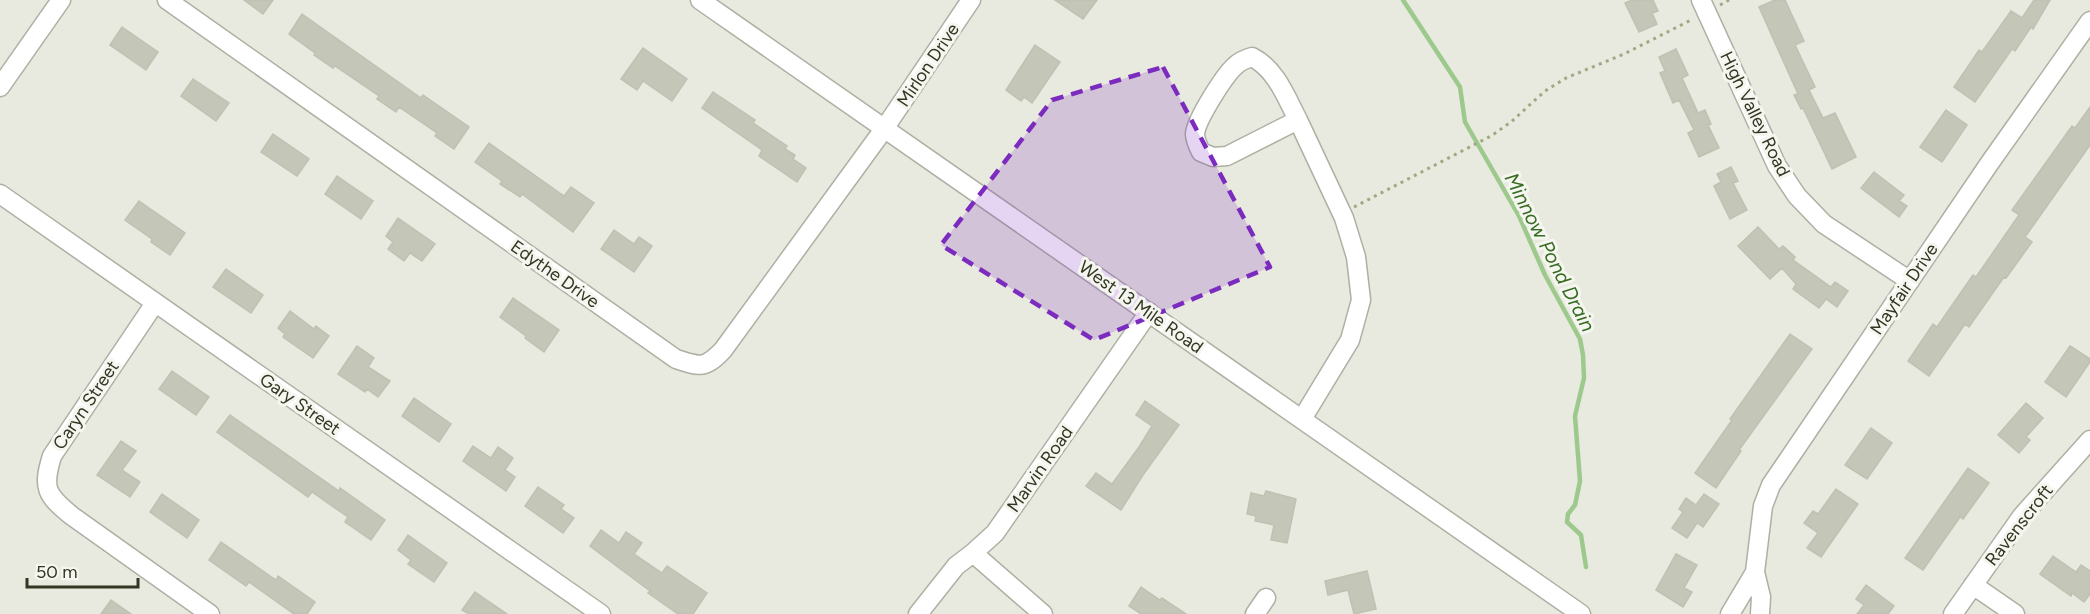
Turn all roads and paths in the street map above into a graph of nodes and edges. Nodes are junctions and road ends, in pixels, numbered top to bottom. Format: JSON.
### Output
{"nodes":[{"id":1,"x":61,"y":0,"type":"edge"},
{"id":2,"x":167,"y":0,"type":"edge"},
{"id":3,"x":700,"y":0,"type":"edge"},
{"id":4,"x":971,"y":0,"type":"edge"},
{"id":5,"x":1729,"y":0,"type":"edge"},
{"id":6,"x":1703,"y":6,"type":"edge"},
{"id":7,"x":2090,"y":21,"type":"edge"},
{"id":8,"x":0,"y":87,"type":"edge"},
{"id":9,"x":1298,"y":120,"type":"junction"},
{"id":10,"x":884,"y":129,"type":"junction"},
{"id":11,"x":0,"y":194,"type":"edge"},
{"id":12,"x":1342,"y":213,"type":"junction"},
{"id":13,"x":1910,"y":280,"type":"junction"},
{"id":14,"x":155,"y":303,"type":"junction"},
{"id":15,"x":1149,"y":312,"type":"junction"},
{"id":16,"x":1302,"y":419,"type":"junction"},
{"id":17,"x":2090,"y":440,"type":"edge"},
{"id":18,"x":973,"y":553,"type":"junction"},
{"id":19,"x":1755,"y":572,"type":"junction"},
{"id":20,"x":1973,"y":585,"type":"junction"},
{"id":21,"x":1266,"y":598,"type":"dead end"},
{"id":22,"x":1560,"y":608,"type":"edge"},
{"id":23,"x":210,"y":614,"type":"edge"},
{"id":24,"x":601,"y":614,"type":"edge"},
{"id":25,"x":918,"y":614,"type":"edge"},
{"id":26,"x":1043,"y":614,"type":"edge"},
{"id":27,"x":1255,"y":614,"type":"edge"},
{"id":28,"x":1581,"y":614,"type":"edge"},
{"id":29,"x":1730,"y":614,"type":"edge"},
{"id":30,"x":1760,"y":614,"type":"edge"},
{"id":31,"x":1953,"y":614,"type":"edge"},
{"id":32,"x":2015,"y":614,"type":"edge"}],
"edges":[{"from":1,"to":8,"type":"street"},
{"from":2,"to":10,"type":"street","name":"Edythe Drive"},
{"from":3,"to":10,"type":"street","name":"West 13 Mile Road"},
{"from":4,"to":10,"type":"street","name":"Mirlon Drive"},
{"from":5,"to":6,"type":"path"},
{"from":6,"to":12,"type":"path"},
{"from":6,"to":13,"type":"street","name":"High Valley Road"},
{"from":7,"to":13,"type":"street","name":"Mayfair Drive"},
{"from":9,"to":9,"type":"street"},
{"from":9,"to":12,"type":"street"},
{"from":10,"to":15,"type":"street","name":"West 13 Mile Road"},
{"from":11,"to":14,"type":"street","name":"Gary Street"},
{"from":12,"to":16,"type":"street"},
{"from":13,"to":19,"type":"street","name":"Mayfair Drive"},
{"from":14,"to":23,"type":"street","name":"Caryn Street"},
{"from":14,"to":24,"type":"street","name":"Gary Street"},
{"from":15,"to":16,"type":"street","name":"West 13 Mile Road"},
{"from":15,"to":18,"type":"street","name":"Marvin Road"},
{"from":16,"to":22,"type":"street","name":"West 13 Mile Road"},
{"from":17,"to":20,"type":"street","name":"Ravenscroft"},
{"from":18,"to":25,"type":"street","name":"Marvin Road"},
{"from":18,"to":26,"type":"street"},
{"from":19,"to":29,"type":"street","name":"Mayfair Drive"},
{"from":19,"to":30,"type":"street","name":"Mayfair Drive"},
{"from":20,"to":31,"type":"street","name":"Ravenscroft"},
{"from":20,"to":32,"type":"street"},
{"from":21,"to":27,"type":"street"},
{"from":22,"to":28,"type":"street","name":"West 13 Mile Road"}]}
